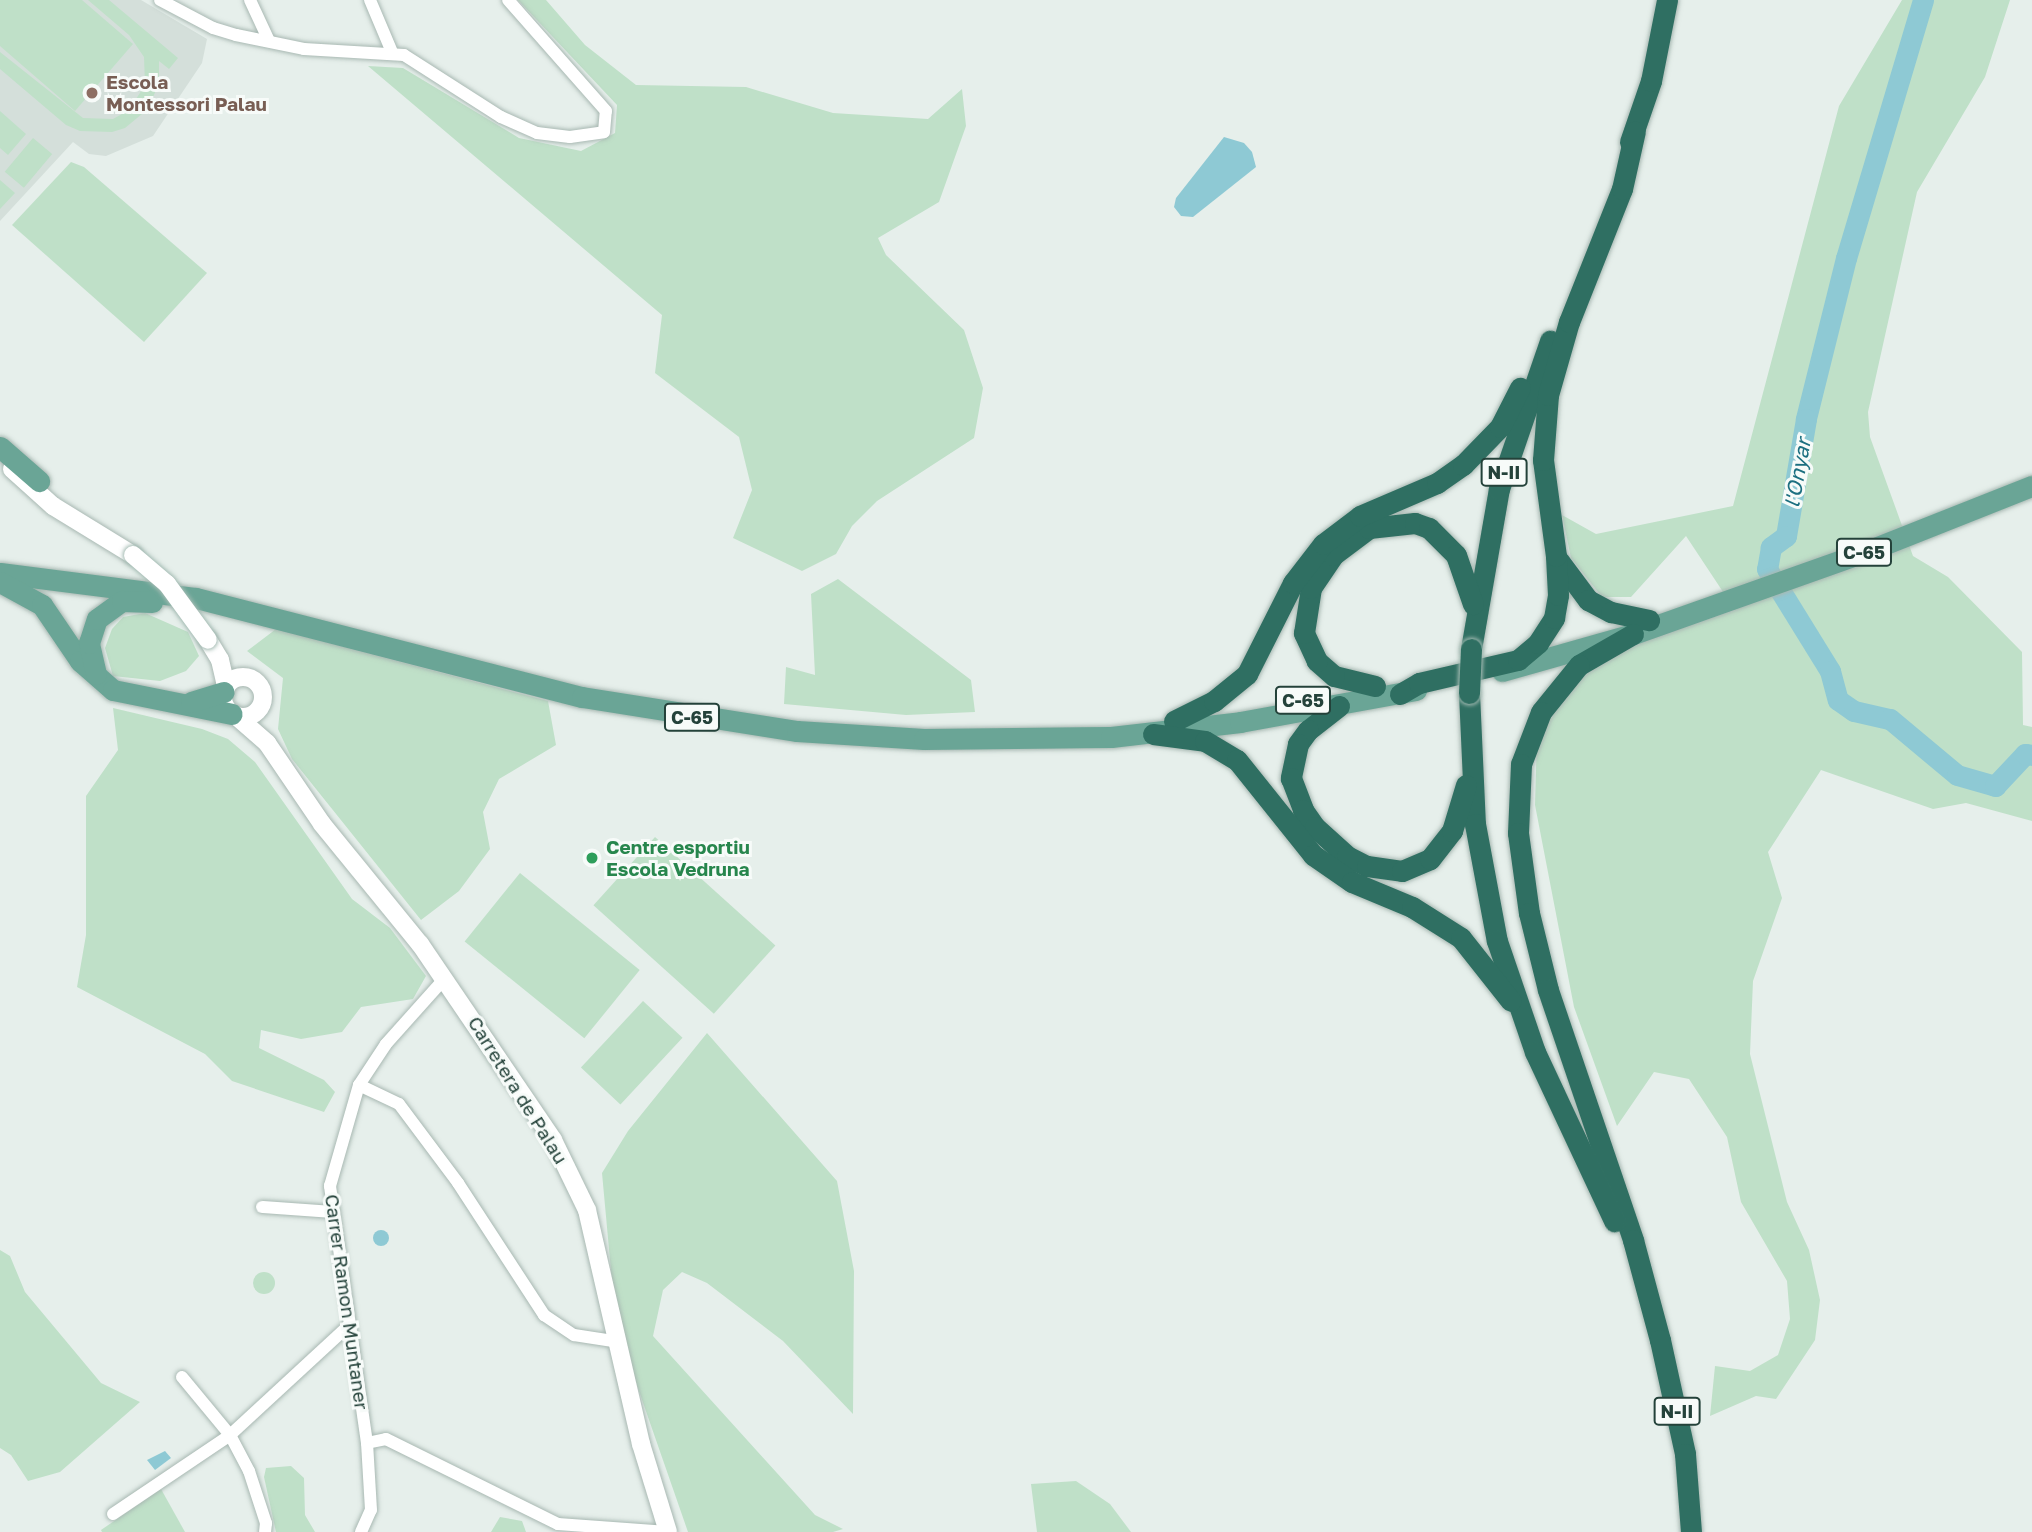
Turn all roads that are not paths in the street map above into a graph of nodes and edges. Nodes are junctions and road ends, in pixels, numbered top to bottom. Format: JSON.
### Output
{"nodes":[{"id":1,"x":160,"y":0,"type":"edge"},
{"id":2,"x":250,"y":0,"type":"edge"},
{"id":3,"x":370,"y":0,"type":"edge"},
{"id":4,"x":508,"y":0,"type":"edge"},
{"id":5,"x":1667,"y":0,"type":"edge"},
{"id":6,"x":269,"y":41,"type":"junction"},
{"id":7,"x":392,"y":51,"type":"junction"},
{"id":8,"x":1635,"y":131,"type":"junction"},
{"id":9,"x":1551,"y":336,"type":"junction"},
{"id":10,"x":0,"y":438,"type":"edge"},
{"id":11,"x":1,"y":456,"type":"edge"},
{"id":12,"x":38,"y":481,"type":"junction"},
{"id":13,"x":2032,"y":486,"type":"edge"},
{"id":14,"x":91,"y":529,"type":"junction"},
{"id":15,"x":1556,"y":555,"type":"junction"},
{"id":16,"x":5,"y":575,"type":"edge"},
{"id":17,"x":1475,"y":613,"type":"junction"},
{"id":18,"x":271,"y":615,"type":"junction"},
{"id":19,"x":1641,"y":627,"type":"junction"},
{"id":20,"x":1528,"y":652,"type":"junction"},
{"id":21,"x":220,"y":660,"type":"junction"},
{"id":22,"x":247,"y":678,"type":"junction"},
{"id":23,"x":98,"y":679,"type":"junction"},
{"id":24,"x":1375,"y":686,"type":"junction"},
{"id":25,"x":225,"y":690,"type":"junction"},
{"id":26,"x":1400,"y":694,"type":"junction"},
{"id":27,"x":262,"y":700,"type":"junction"},
{"id":28,"x":182,"y":704,"type":"junction"},
{"id":29,"x":1339,"y":706,"type":"junction"},
{"id":30,"x":233,"y":714,"type":"junction"},
{"id":31,"x":1174,"y":720,"type":"junction"},
{"id":32,"x":1153,"y":734,"type":"junction"},
{"id":33,"x":1077,"y":736,"type":"junction"},
{"id":34,"x":267,"y":743,"type":"junction"},
{"id":35,"x":1470,"y":769,"type":"junction"},
{"id":36,"x":445,"y":978,"type":"junction"},
{"id":37,"x":1521,"y":1014,"type":"junction"},
{"id":38,"x":359,"y":1085,"type":"junction"},
{"id":39,"x":262,"y":1207,"type":"dead end"},
{"id":40,"x":334,"y":1212,"type":"junction"},
{"id":41,"x":1646,"y":1294,"type":"junction"},
{"id":42,"x":349,"y":1325,"type":"junction"},
{"id":43,"x":619,"y":1342,"type":"junction"},
{"id":44,"x":182,"y":1377,"type":"dead end"},
{"id":45,"x":230,"y":1434,"type":"junction"},
{"id":46,"x":367,"y":1443,"type":"junction"},
{"id":47,"x":113,"y":1514,"type":"dead end"},
{"id":48,"x":265,"y":1532,"type":"edge"},
{"id":49,"x":361,"y":1532,"type":"edge"},
{"id":50,"x":668,"y":1532,"type":"edge"},
{"id":51,"x":1691,"y":1532,"type":"edge"}],
"edges":[{"from":1,"to":6,"type":"street"},
{"from":2,"to":6,"type":"street"},
{"from":3,"to":7,"type":"street"},
{"from":4,"to":7,"type":"street"},
{"from":5,"to":8,"type":"highway","number":"N-II"},
{"from":6,"to":7,"type":"street"},
{"from":8,"to":9,"type":"highway","number":"N-II"},
{"from":8,"to":15,"type":"highway"},
{"from":9,"to":17,"type":"highway","number":"N-II"},
{"from":9,"to":31,"type":"highway"},
{"from":10,"to":12,"type":"street"},
{"from":11,"to":12,"type":"main road"},
{"from":11,"to":14,"type":"street"},
{"from":12,"to":14,"type":"street"},
{"from":13,"to":19,"type":"main road","number":"C-65"},
{"from":14,"to":21,"type":"street","bridge":true},
{"from":15,"to":19,"type":"highway"},
{"from":15,"to":20,"type":"highway"},
{"from":16,"to":18,"type":"main road","number":"C-65"},
{"from":16,"to":23,"type":"main road"},
{"from":17,"to":24,"type":"highway"},
{"from":17,"to":35,"type":"highway","number":"N-II","bridge":true},
{"from":18,"to":23,"type":"main road"},
{"from":18,"to":33,"type":"main road","number":"C-65"},
{"from":19,"to":20,"type":"main road","number":"C-65"},
{"from":19,"to":26,"type":"main road","number":"C-65"},
{"from":19,"to":41,"type":"highway"},
{"from":20,"to":24,"type":"main road","number":"C-65"},
{"from":20,"to":26,"type":"highway"},
{"from":21,"to":22,"type":"street"},
{"from":21,"to":25,"type":"street"},
{"from":22,"to":25,"type":"street"},
{"from":22,"to":27,"type":"street"},
{"from":23,"to":28,"type":"main road"},
{"from":24,"to":31,"type":"main road","number":"C-65"},
{"from":25,"to":28,"type":"main road"},
{"from":25,"to":30,"type":"street"},
{"from":26,"to":29,"type":"main road","number":"C-65"},
{"from":27,"to":30,"type":"street"},
{"from":27,"to":34,"type":"street","name":"Carretera de Palau"},
{"from":28,"to":30,"type":"main road"},
{"from":29,"to":32,"type":"main road","number":"C-65"},
{"from":29,"to":35,"type":"highway"},
{"from":30,"to":34,"type":"street","name":"Carretera de Palau"},
{"from":31,"to":33,"type":"main road","number":"C-65"},
{"from":32,"to":33,"type":"main road","number":"C-65"},
{"from":32,"to":37,"type":"highway"},
{"from":34,"to":36,"type":"street","name":"Carretera de Palau"},
{"from":35,"to":37,"type":"highway","number":"N-II"},
{"from":36,"to":38,"type":"street","name":"Carrer Ramon Muntaner"},
{"from":36,"to":43,"type":"street","name":"Carretera de Palau"},
{"from":37,"to":41,"type":"highway","number":"N-II"},
{"from":38,"to":40,"type":"street","name":"Carrer Ramon Muntaner"},
{"from":38,"to":43,"type":"street"},
{"from":39,"to":40,"type":"street"},
{"from":40,"to":42,"type":"street","name":"Carrer Ramon Muntaner"},
{"from":41,"to":51,"type":"highway","number":"N-II"},
{"from":42,"to":45,"type":"street"},
{"from":42,"to":46,"type":"street","name":"Carrer Ramon Muntaner"},
{"from":43,"to":50,"type":"street","name":"Carretera de Palau"},
{"from":44,"to":45,"type":"street"},
{"from":45,"to":47,"type":"street"},
{"from":45,"to":48,"type":"street"},
{"from":46,"to":49,"type":"street","name":"Carrer Ramon Muntaner"},
{"from":46,"to":50,"type":"street"}]}
